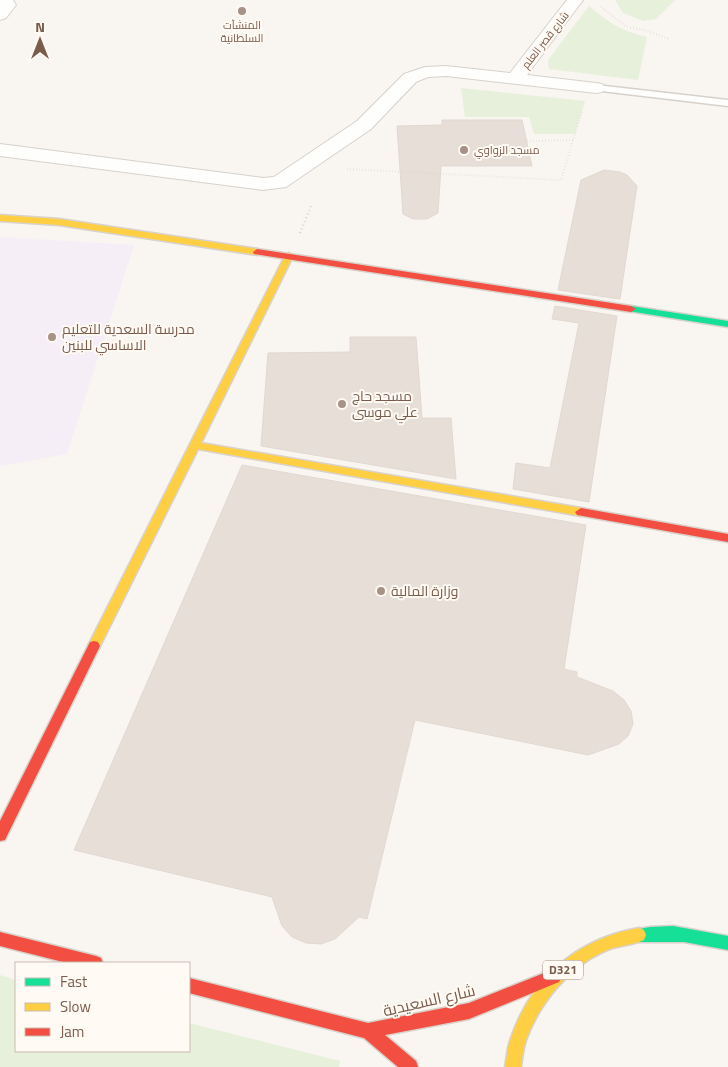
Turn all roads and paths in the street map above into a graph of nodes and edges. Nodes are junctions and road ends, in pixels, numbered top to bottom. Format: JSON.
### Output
{"nodes":[{"id":1,"x":5,"y":0,"type":"edge"},
{"id":2,"x":575,"y":0,"type":"edge"},
{"id":3,"x":600,"y":6,"type":"dead end"},
{"id":4,"x":0,"y":15,"type":"edge"},
{"id":5,"x":669,"y":39,"type":"dead end"},
{"id":6,"x":515,"y":79,"type":"junction"},
{"id":7,"x":592,"y":88,"type":"junction"},
{"id":8,"x":728,"y":103,"type":"edge"},
{"id":9,"x":573,"y":140,"type":"junction"},
{"id":10,"x":526,"y":141,"type":"dead end"},
{"id":11,"x":0,"y":150,"type":"edge"},
{"id":12,"x":304,"y":165,"type":"junction"},
{"id":13,"x":0,"y":218,"type":"edge"},
{"id":14,"x":289,"y":256,"type":"junction"},
{"id":15,"x":728,"y":324,"type":"edge"},
{"id":16,"x":194,"y":446,"type":"junction"},
{"id":17,"x":728,"y":538,"type":"edge"},
{"id":18,"x":0,"y":835,"type":"edge"},
{"id":19,"x":0,"y":939,"type":"edge"},
{"id":20,"x":728,"y":943,"type":"edge"},
{"id":21,"x":92,"y":962,"type":"edge"},
{"id":22,"x":554,"y":977,"type":"junction"},
{"id":23,"x":190,"y":986,"type":"edge"},
{"id":24,"x":368,"y":1031,"type":"junction"},
{"id":25,"x":410,"y":1067,"type":"edge"},
{"id":26,"x":513,"y":1067,"type":"edge"}],
"edges":[{"from":1,"to":4,"type":"street"},
{"from":2,"to":6,"type":"street","name":"شارع قصر العلم"},
{"from":3,"to":5,"type":"path"},
{"from":6,"to":7,"type":"street"},
{"from":6,"to":12,"type":"street"},
{"from":7,"to":8,"type":"lane"},
{"from":7,"to":9,"type":"path"},
{"from":9,"to":10,"type":"path"},
{"from":9,"to":12,"type":"path"},
{"from":11,"to":12,"type":"street"},
{"from":13,"to":14,"type":"street"},
{"from":14,"to":15,"type":"street"},
{"from":14,"to":16,"type":"street"},
{"from":16,"to":17,"type":"street"},
{"from":16,"to":18,"type":"street"},
{"from":19,"to":21,"type":"street"},
{"from":20,"to":22,"type":"street","number":"D321"},
{"from":22,"to":24,"type":"street","name":"شارع السعيدية","number":"D321"},
{"from":22,"to":26,"type":"street","number":"D321"},
{"from":23,"to":24,"type":"street","name":"شارع السعيدية","number":"D321"},
{"from":24,"to":25,"type":"street","name":"شارع السعيدية","number":"D321"}]}
